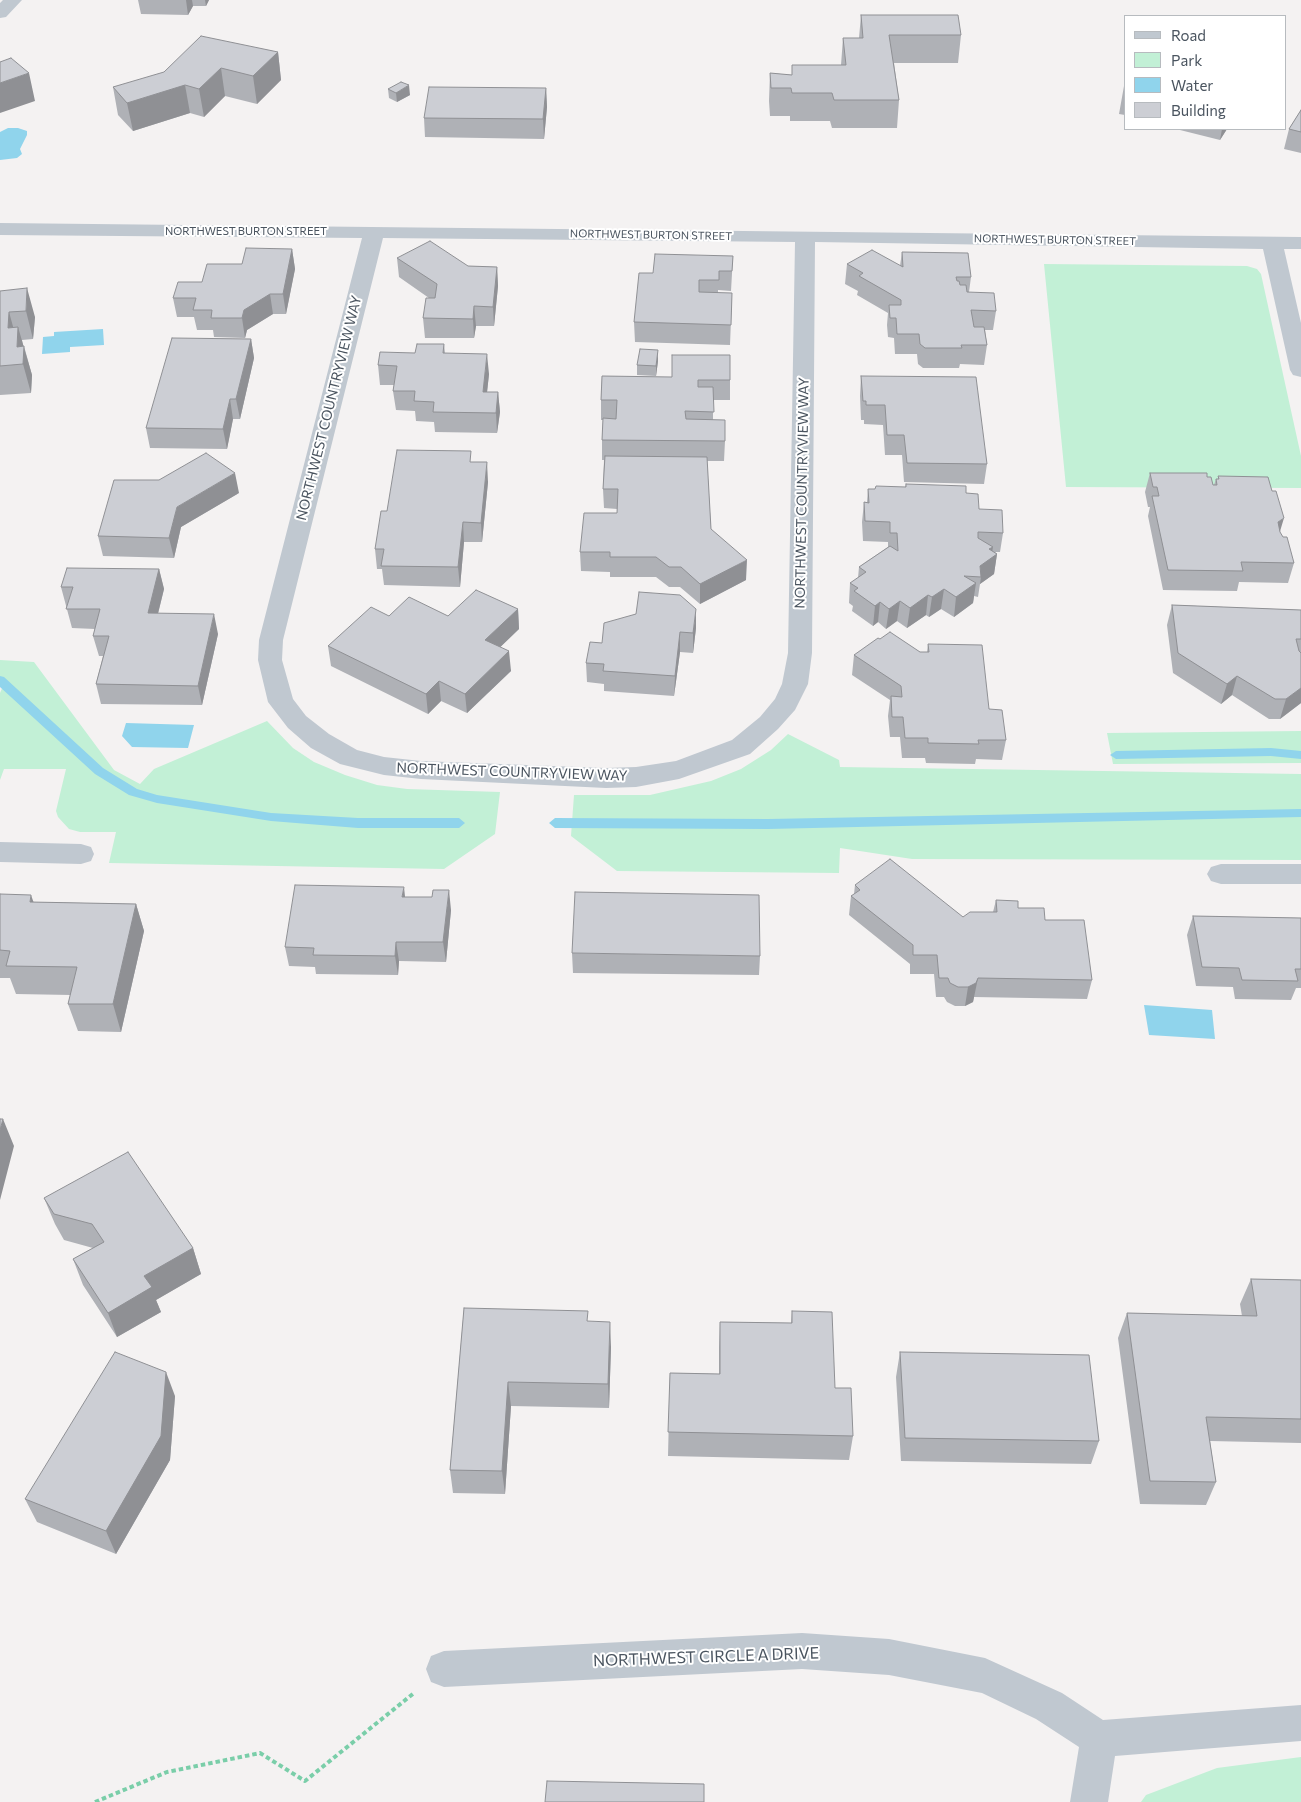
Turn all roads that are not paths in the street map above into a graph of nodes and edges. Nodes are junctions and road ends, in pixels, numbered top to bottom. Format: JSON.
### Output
{"nodes":[{"id":1,"x":13,"y":0,"type":"edge"},
{"id":2,"x":0,"y":13,"type":"edge"},
{"id":3,"x":0,"y":230,"type":"edge"},
{"id":4,"x":374,"y":232,"type":"junction"},
{"id":5,"x":805,"y":236,"type":"junction"},
{"id":6,"x":1272,"y":243,"type":"junction"},
{"id":7,"x":1301,"y":243,"type":"edge"},
{"id":8,"x":1301,"y":370,"type":"edge"},
{"id":9,"x":0,"y":852,"type":"edge"},
{"id":10,"x":81,"y":854,"type":"dead end"},
{"id":11,"x":1221,"y":874,"type":"dead end"},
{"id":12,"x":1301,"y":874,"type":"edge"},
{"id":13,"x":444,"y":1669,"type":"road end"},
{"id":14,"x":1301,"y":1723,"type":"edge"},
{"id":15,"x":1099,"y":1739,"type":"junction"},
{"id":16,"x":1089,"y":1802,"type":"edge"}],
"edges":[{"from":1,"to":2,"type":"street"},
{"from":3,"to":4,"type":"street","name":"NORTHWEST BURTON STREET"},
{"from":4,"to":5,"type":"street","name":"NORTHWEST BURTON STREET"},
{"from":4,"to":5,"type":"street","name":"NORTHWEST COUNTRYVIEW WAY"},
{"from":5,"to":6,"type":"street","name":"NORTHWEST BURTON STREET"},
{"from":6,"to":7,"type":"street","name":"NORTHWEST BURTON STREET"},
{"from":6,"to":8,"type":"street"},
{"from":9,"to":10,"type":"street"},
{"from":11,"to":12,"type":"street"},
{"from":13,"to":15,"type":"street","name":"NORTHWEST CIRCLE A DRIVE"},
{"from":14,"to":15,"type":"street"},
{"from":15,"to":16,"type":"street"}]}
